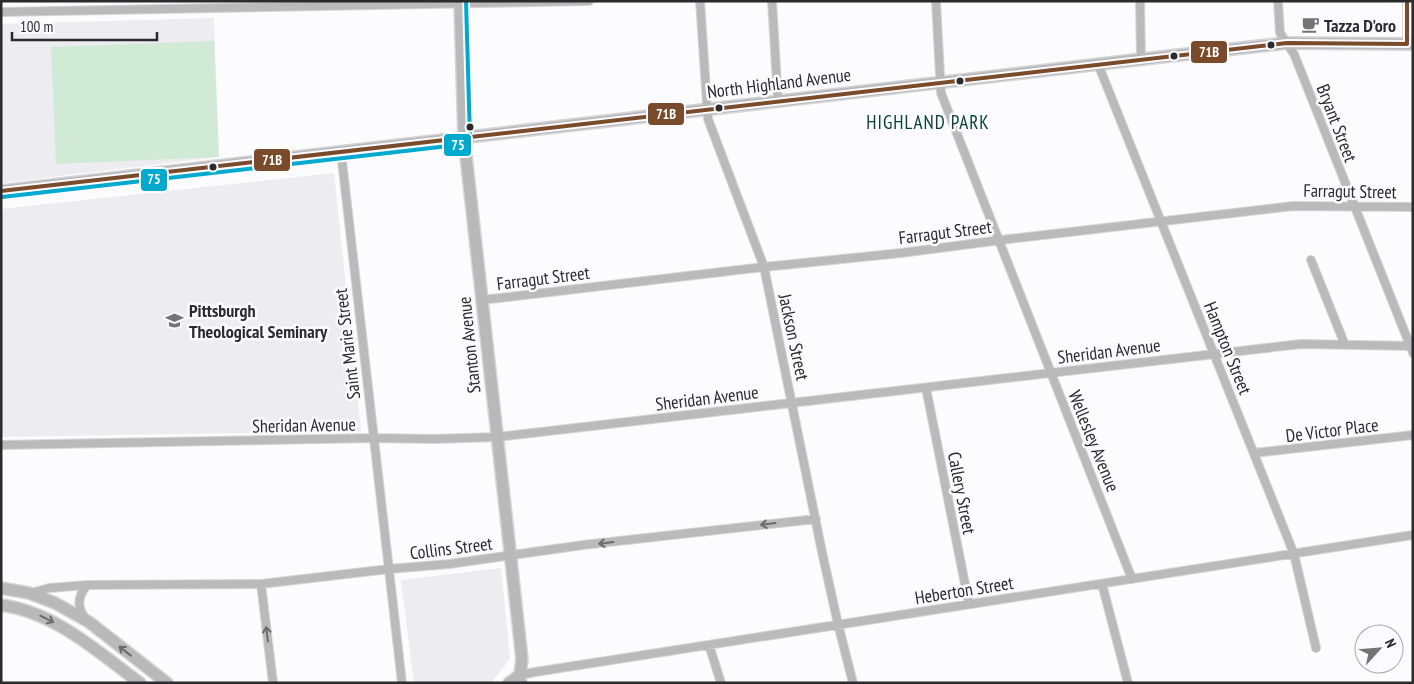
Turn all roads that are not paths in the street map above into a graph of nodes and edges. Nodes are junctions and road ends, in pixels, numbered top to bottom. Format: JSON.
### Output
{"nodes":[{"id":1,"x":589,"y":1,"type":"edge"},
{"id":2,"x":700,"y":1,"type":"edge"},
{"id":3,"x":772,"y":1,"type":"edge"},
{"id":4,"x":936,"y":1,"type":"edge"},
{"id":5,"x":1140,"y":1,"type":"edge"},
{"id":6,"x":1278,"y":1,"type":"edge"},
{"id":7,"x":1407,"y":1,"type":"edge"},
{"id":8,"x":460,"y":2,"type":"edge"},
{"id":9,"x":160,"y":5,"type":"edge"},
{"id":10,"x":1,"y":12,"type":"edge"},
{"id":11,"x":1287,"y":43,"type":"junction"},
{"id":12,"x":1410,"y":44,"type":"edge"},
{"id":13,"x":1141,"y":59,"type":"junction"},
{"id":14,"x":1098,"y":64,"type":"junction"},
{"id":15,"x":940,"y":82,"type":"junction"},
{"id":16,"x":778,"y":101,"type":"junction"},
{"id":17,"x":707,"y":109,"type":"junction"},
{"id":18,"x":464,"y":138,"type":"junction"},
{"id":19,"x":341,"y":152,"type":"junction"},
{"id":20,"x":1,"y":191,"type":"edge"},
{"id":21,"x":1354,"y":206,"type":"junction"},
{"id":22,"x":1413,"y":207,"type":"edge"},
{"id":23,"x":1162,"y":220,"type":"junction"},
{"id":24,"x":999,"y":240,"type":"junction"},
{"id":25,"x":1311,"y":260,"type":"dead end"},
{"id":26,"x":764,"y":267,"type":"junction"},
{"id":27,"x":482,"y":300,"type":"junction"},
{"id":28,"x":1345,"y":345,"type":"junction"},
{"id":29,"x":1412,"y":348,"type":"edge"},
{"id":30,"x":1215,"y":354,"type":"junction"},
{"id":31,"x":1051,"y":373,"type":"junction"},
{"id":32,"x":926,"y":388,"type":"junction"},
{"id":33,"x":793,"y":403,"type":"junction"},
{"id":34,"x":1413,"y":435,"type":"edge"},
{"id":35,"x":497,"y":437,"type":"junction"},
{"id":36,"x":373,"y":438,"type":"junction"},
{"id":37,"x":1,"y":445,"type":"edge"},
{"id":38,"x":1254,"y":454,"type":"junction"},
{"id":39,"x":816,"y":519,"type":"junction"},
{"id":40,"x":1413,"y":535,"type":"edge"},
{"id":41,"x":1294,"y":554,"type":"junction"},
{"id":42,"x":510,"y":556,"type":"junction"},
{"id":43,"x":389,"y":569,"type":"junction"},
{"id":44,"x":1132,"y":579,"type":"junction"},
{"id":45,"x":261,"y":584,"type":"junction"},
{"id":46,"x":1102,"y":584,"type":"junction"},
{"id":47,"x":87,"y":585,"type":"junction"},
{"id":48,"x":1,"y":588,"type":"edge"},
{"id":49,"x":29,"y":593,"type":"junction"},
{"id":50,"x":1,"y":604,"type":"edge"},
{"id":51,"x":969,"y":604,"type":"junction"},
{"id":52,"x":89,"y":622,"type":"junction"},
{"id":53,"x":838,"y":624,"type":"junction"},
{"id":54,"x":709,"y":645,"type":"junction"},
{"id":55,"x":1316,"y":648,"type":"dead end"},
{"id":56,"x":521,"y":679,"type":"edge"},
{"id":57,"x":140,"y":683,"type":"edge"},
{"id":58,"x":166,"y":683,"type":"edge"},
{"id":59,"x":273,"y":683,"type":"edge"},
{"id":60,"x":402,"y":683,"type":"edge"},
{"id":61,"x":509,"y":683,"type":"edge"},
{"id":62,"x":721,"y":683,"type":"edge"},
{"id":63,"x":853,"y":683,"type":"edge"},
{"id":64,"x":1128,"y":683,"type":"edge"}],
"edges":[{"from":1,"to":8,"type":"street"},
{"from":2,"to":17,"type":"street","name":"Jackson Street"},
{"from":3,"to":16,"type":"street"},
{"from":4,"to":15,"type":"street","name":"Wellesley Avenue"},
{"from":5,"to":13,"type":"street"},
{"from":6,"to":11,"type":"street","name":"Bryant Street"},
{"from":7,"to":12,"type":"street"},
{"from":8,"to":9,"type":"street"},
{"from":8,"to":18,"type":"main road","name":"Stanton Avenue"},
{"from":9,"to":10,"type":"street"},
{"from":11,"to":12,"type":"main road","name":"North Highland Avenue"},
{"from":11,"to":13,"type":"main road","name":"North Highland Avenue"},
{"from":11,"to":21,"type":"street","name":"Bryant Street"},
{"from":13,"to":14,"type":"main road","name":"North Highland Avenue"},
{"from":14,"to":15,"type":"main road","name":"North Highland Avenue"},
{"from":14,"to":23,"type":"street","name":"Hampton Street"},
{"from":15,"to":16,"type":"main road","name":"North Highland Avenue"},
{"from":15,"to":24,"type":"street","name":"Wellesley Avenue"},
{"from":16,"to":17,"type":"main road","name":"North Highland Avenue"},
{"from":17,"to":18,"type":"main road","name":"North Highland Avenue"},
{"from":17,"to":26,"type":"street","name":"Jackson Street"},
{"from":18,"to":19,"type":"main road","name":"North Highland Avenue"},
{"from":18,"to":27,"type":"main road","name":"Stanton Avenue"},
{"from":19,"to":20,"type":"main road","name":"North Highland Avenue"},
{"from":19,"to":36,"type":"street","name":"Saint Marie Street"},
{"from":21,"to":22,"type":"street","name":"Farragut Street"},
{"from":21,"to":23,"type":"street","name":"Farragut Street"},
{"from":21,"to":29,"type":"street","name":"Bryant Street"},
{"from":23,"to":24,"type":"street","name":"Farragut Street"},
{"from":23,"to":30,"type":"street","name":"Hampton Street"},
{"from":24,"to":26,"type":"street","name":"Farragut Street"},
{"from":24,"to":31,"type":"street","name":"Wellesley Avenue"},
{"from":25,"to":28,"type":"street"},
{"from":26,"to":27,"type":"street","name":"Farragut Street"},
{"from":26,"to":33,"type":"street","name":"Jackson Street"},
{"from":27,"to":35,"type":"main road","name":"Stanton Avenue"},
{"from":28,"to":29,"type":"street","name":"Sheridan Avenue"},
{"from":28,"to":30,"type":"street","name":"Sheridan Avenue"},
{"from":30,"to":31,"type":"street","name":"Sheridan Avenue"},
{"from":30,"to":38,"type":"street","name":"Hampton Street"},
{"from":31,"to":32,"type":"street","name":"Sheridan Avenue"},
{"from":31,"to":44,"type":"street","name":"Wellesley Avenue"},
{"from":32,"to":33,"type":"street","name":"Sheridan Avenue"},
{"from":32,"to":51,"type":"street","name":"Callery Street"},
{"from":33,"to":35,"type":"street","name":"Sheridan Avenue"},
{"from":33,"to":39,"type":"street","name":"Jackson Street"},
{"from":34,"to":38,"type":"street","name":"De Victor Place"},
{"from":35,"to":36,"type":"street","name":"Sheridan Avenue"},
{"from":35,"to":42,"type":"main road","name":"Stanton Avenue"},
{"from":36,"to":37,"type":"street","name":"Sheridan Avenue"},
{"from":36,"to":43,"type":"street","name":"Saint Marie Street"},
{"from":38,"to":41,"type":"street","name":"Hampton Street"},
{"from":39,"to":42,"type":"street","name":"Collins Street","one_way":true},
{"from":39,"to":53,"type":"street","name":"Jackson Street"},
{"from":40,"to":41,"type":"street","name":"Heberton Street"},
{"from":41,"to":44,"type":"street","name":"Heberton Street"},
{"from":41,"to":55,"type":"street","name":"Hampton Street"},
{"from":42,"to":43,"type":"street","name":"Collins Street"},
{"from":42,"to":56,"type":"main road","name":"Stanton Avenue"},
{"from":43,"to":45,"type":"street","name":"Collins Street"},
{"from":43,"to":60,"type":"street","name":"Saint Marie Street"},
{"from":44,"to":46,"type":"street","name":"Heberton Street"},
{"from":45,"to":47,"type":"street","name":"Collins Street"},
{"from":59,"to":45,"type":"street","one_way":true},
{"from":46,"to":51,"type":"street","name":"Heberton Street"},
{"from":46,"to":64,"type":"street"},
{"from":47,"to":49,"type":"street","name":"Collins Street"},
{"from":47,"to":52,"type":"street"},
{"from":48,"to":49,"type":"main road"},
{"from":49,"to":52,"type":"main road"},
{"from":50,"to":57,"type":"main road","one_way":true},
{"from":51,"to":53,"type":"street","name":"Heberton Street"},
{"from":58,"to":52,"type":"main road","one_way":true},
{"from":53,"to":54,"type":"street","name":"Heberton Street"},
{"from":53,"to":63,"type":"street","name":"Jackson Street"},
{"from":54,"to":56,"type":"street","name":"Heberton Street"},
{"from":54,"to":62,"type":"street"},
{"from":56,"to":61,"type":"main road"}]}
